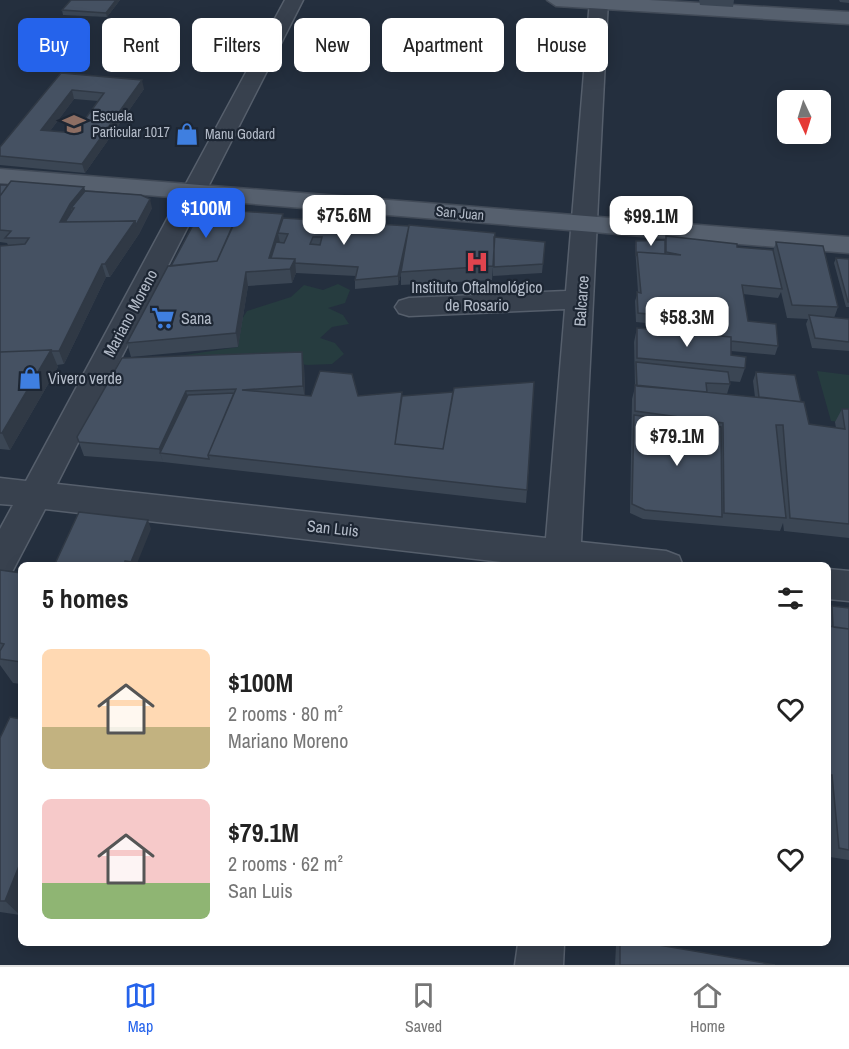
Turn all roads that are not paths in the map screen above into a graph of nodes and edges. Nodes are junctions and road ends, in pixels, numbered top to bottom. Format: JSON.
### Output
{"nodes":[{"id":1,"x":294,"y":0,"type":"edge"},
{"id":2,"x":556,"y":0,"type":"edge"},
{"id":3,"x":599,"y":1,"type":"edge"},
{"id":4,"x":849,"y":18,"type":"edge"},
{"id":5,"x":0,"y":176,"type":"edge"},
{"id":6,"x":194,"y":191,"type":"junction"},
{"id":7,"x":586,"y":223,"type":"junction"},
{"id":8,"x":849,"y":245,"type":"edge"},
{"id":9,"x":581,"y":299,"type":"junction"},
{"id":10,"x":409,"y":307,"type":"dead end"},
{"id":11,"x":0,"y":491,"type":"edge"},
{"id":12,"x":35,"y":495,"type":"junction"},
{"id":13,"x":563,"y":560,"type":"edge"},
{"id":14,"x":0,"y":562,"type":"edge"},
{"id":15,"x":597,"y":562,"type":"edge"},
{"id":16,"x":831,"y":584,"type":"edge"},
{"id":17,"x":849,"y":586,"type":"edge"},
{"id":18,"x":541,"y":946,"type":"edge"},
{"id":19,"x":539,"y":965,"type":"edge"}],
"edges":[{"from":1,"to":6,"type":"street","name":"Mariano Moreno"},
{"from":2,"to":3,"type":"main road"},
{"from":3,"to":4,"type":"main road"},
{"from":3,"to":7,"type":"street","name":"Balcarce"},
{"from":5,"to":6,"type":"main road","name":"San Juan"},
{"from":6,"to":7,"type":"main road","name":"San Juan"},
{"from":6,"to":12,"type":"street","name":"Mariano Moreno"},
{"from":7,"to":8,"type":"main road","name":"San Juan"},
{"from":7,"to":9,"type":"street","name":"Balcarce"},
{"from":9,"to":10,"type":"street"},
{"from":9,"to":13,"type":"street","name":"Balcarce"},
{"from":11,"to":12,"type":"street","name":"San Luis"},
{"from":12,"to":13,"type":"street","name":"San Luis"},
{"from":12,"to":14,"type":"street","name":"Mariano Moreno"},
{"from":13,"to":15,"type":"street","name":"San Luis"},
{"from":16,"to":17,"type":"street"},
{"from":18,"to":19,"type":"street"}]}
